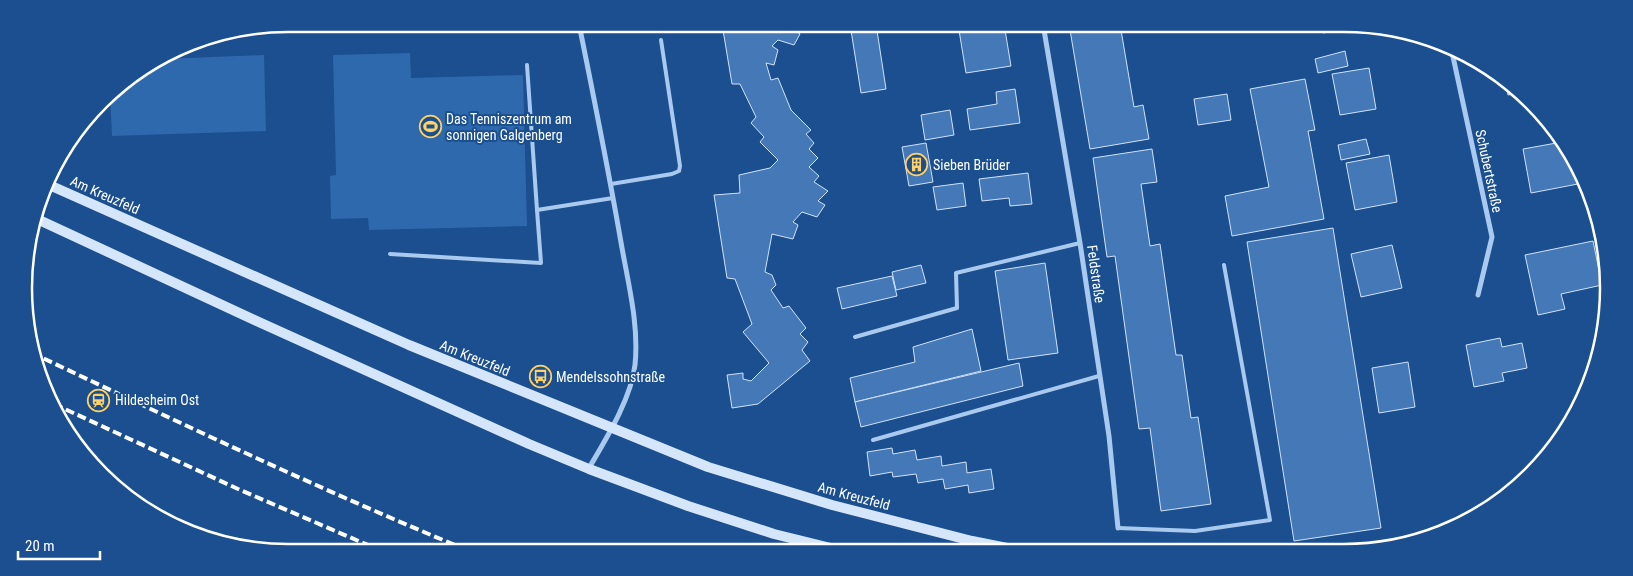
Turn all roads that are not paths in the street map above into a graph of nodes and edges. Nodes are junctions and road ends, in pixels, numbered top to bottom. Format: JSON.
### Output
{"nodes":[{"id":1,"x":581,"y":32,"type":"edge"},
{"id":2,"x":1044,"y":32,"type":"edge"},
{"id":3,"x":662,"y":40,"type":"dead end"},
{"id":4,"x":1453,"y":57,"type":"edge"},
{"id":5,"x":527,"y":65,"type":"dead end"},
{"id":6,"x":611,"y":184,"type":"junction"},
{"id":7,"x":53,"y":187,"type":"edge"},
{"id":8,"x":614,"y":198,"type":"junction"},
{"id":9,"x":537,"y":210,"type":"junction"},
{"id":10,"x":41,"y":221,"type":"edge"},
{"id":11,"x":1080,"y":243,"type":"junction"},
{"id":12,"x":390,"y":254,"type":"dead end"},
{"id":13,"x":1224,"y":265,"type":"dead end"},
{"id":14,"x":1478,"y":295,"type":"dead end"},
{"id":15,"x":855,"y":336,"type":"dead end"},
{"id":16,"x":1099,"y":376,"type":"junction"},
{"id":17,"x":612,"y":428,"type":"junction"},
{"id":18,"x":873,"y":440,"type":"dead end"},
{"id":19,"x":589,"y":469,"type":"junction"},
{"id":20,"x":1118,"y":528,"type":"joint"},
{"id":21,"x":815,"y":544,"type":"edge"},
{"id":22,"x":983,"y":544,"type":"edge"}],
"edges":[{"from":1,"to":6,"type":"street"},
{"from":2,"to":11,"type":"street","name":"Feldstraße"},
{"from":3,"to":6,"type":"lane"},
{"from":4,"to":14,"type":"street","name":"Schubertstraße"},
{"from":5,"to":9,"type":"lane"},
{"from":6,"to":8,"type":"street"},
{"from":7,"to":17,"type":"main road","name":"Am Kreuzfeld"},
{"from":8,"to":9,"type":"lane"},
{"from":8,"to":17,"type":"street"},
{"from":9,"to":12,"type":"lane"},
{"from":10,"to":19,"type":"main road"},
{"from":11,"to":15,"type":"lane"},
{"from":11,"to":16,"type":"street","name":"Feldstraße"},
{"from":13,"to":20,"type":"lane"},
{"from":16,"to":18,"type":"lane"},
{"from":16,"to":20,"type":"street","name":"Feldstraße"},
{"from":17,"to":19,"type":"street"},
{"from":17,"to":22,"type":"main road","name":"Am Kreuzfeld"},
{"from":19,"to":21,"type":"main road"}]}
